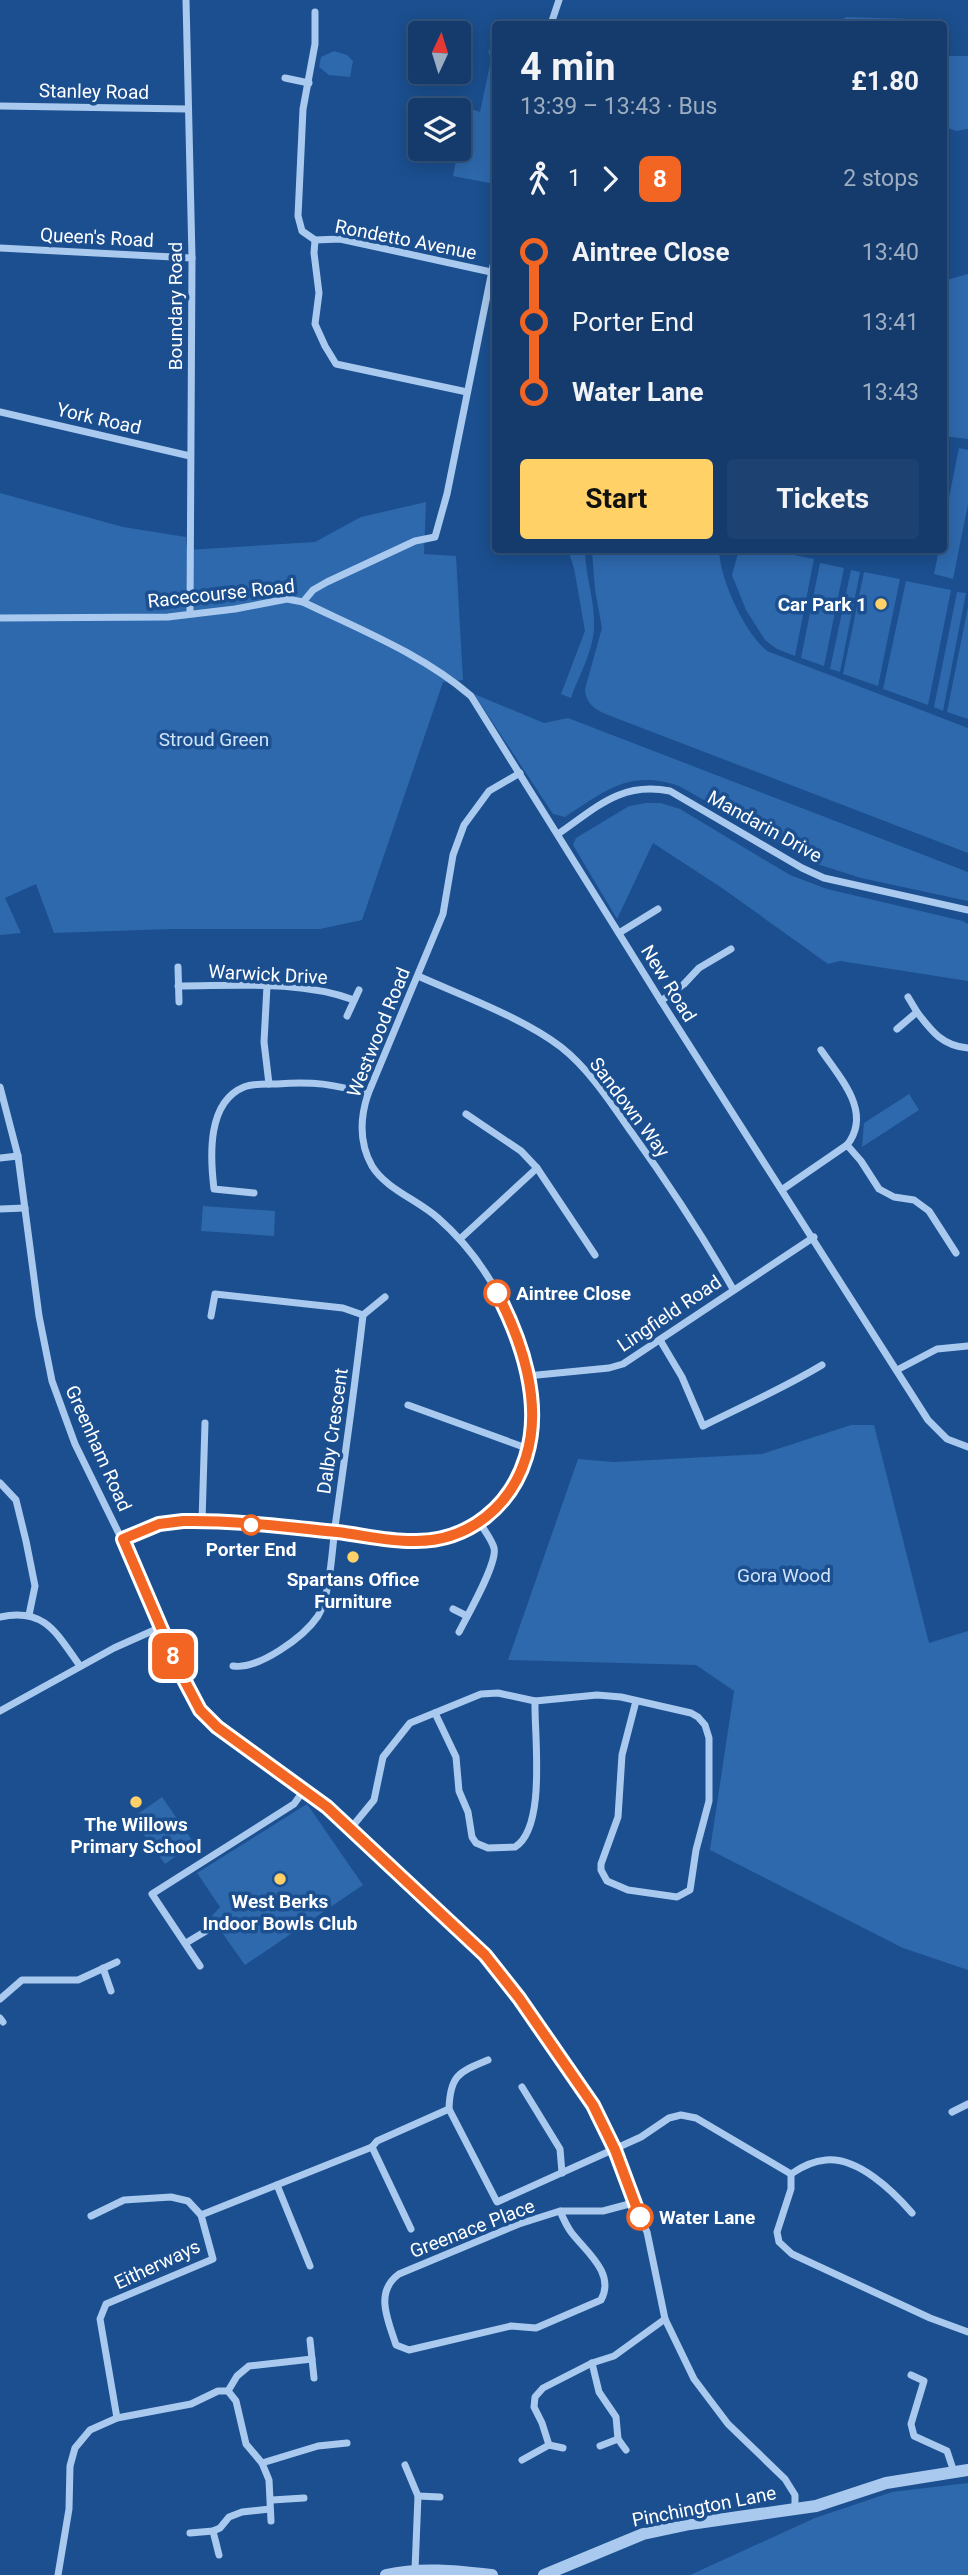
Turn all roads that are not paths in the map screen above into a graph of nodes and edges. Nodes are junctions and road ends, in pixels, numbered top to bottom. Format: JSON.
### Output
{"nodes":[{"id":1,"x":186,"y":0,"type":"edge"},
{"id":2,"x":559,"y":0,"type":"edge"},
{"id":3,"x":315,"y":12,"type":"dead end"},
{"id":4,"x":552,"y":21,"type":"edge"},
{"id":5,"x":285,"y":78,"type":"dead end"},
{"id":6,"x":309,"y":83,"type":"junction"},
{"id":7,"x":0,"y":106,"type":"edge"},
{"id":8,"x":187,"y":109,"type":"junction"},
{"id":9,"x":315,"y":240,"type":"junction"},
{"id":10,"x":0,"y":248,"type":"edge"},
{"id":11,"x":192,"y":258,"type":"junction"},
{"id":12,"x":492,"y":268,"type":"edge"},
{"id":13,"x":491,"y":272,"type":"junction"},
{"id":14,"x":467,"y":392,"type":"junction"},
{"id":15,"x":0,"y":412,"type":"edge"},
{"id":16,"x":190,"y":456,"type":"junction"},
{"id":17,"x":303,"y":603,"type":"junction"},
{"id":18,"x":190,"y":613,"type":"junction"},
{"id":19,"x":0,"y":618,"type":"edge"},
{"id":20,"x":520,"y":773,"type":"junction"},
{"id":21,"x":558,"y":834,"type":"junction"},
{"id":22,"x":658,"y":909,"type":"dead end"},
{"id":23,"x":968,"y":910,"type":"edge"},
{"id":24,"x":619,"y":933,"type":"junction"},
{"id":25,"x":731,"y":949,"type":"dead end"},
{"id":26,"x":178,"y":967,"type":"dead end"},
{"id":27,"x":418,"y":976,"type":"junction"},
{"id":28,"x":178,"y":986,"type":"junction"},
{"id":29,"x":267,"y":986,"type":"junction"},
{"id":30,"x":359,"y":990,"type":"dead end"},
{"id":31,"x":908,"y":997,"type":"dead end"},
{"id":32,"x":354,"y":1000,"type":"junction"},
{"id":33,"x":661,"y":1001,"type":"junction"},
{"id":34,"x":179,"y":1002,"type":"dead end"},
{"id":35,"x":917,"y":1012,"type":"junction"},
{"id":36,"x":347,"y":1016,"type":"dead end"},
{"id":37,"x":897,"y":1029,"type":"dead end"},
{"id":38,"x":968,"y":1048,"type":"edge"},
{"id":39,"x":821,"y":1050,"type":"dead end"},
{"id":40,"x":269,"y":1084,"type":"junction"},
{"id":41,"x":0,"y":1087,"type":"edge"},
{"id":42,"x":368,"y":1094,"type":"junction"},
{"id":43,"x":466,"y":1115,"type":"dead end"},
{"id":44,"x":847,"y":1145,"type":"junction"},
{"id":45,"x":18,"y":1156,"type":"junction"},
{"id":46,"x":0,"y":1158,"type":"edge"},
{"id":47,"x":537,"y":1168,"type":"junction"},
{"id":48,"x":783,"y":1189,"type":"junction"},
{"id":49,"x":254,"y":1192,"type":"dead end"},
{"id":50,"x":25,"y":1208,"type":"junction"},
{"id":51,"x":0,"y":1209,"type":"edge"},
{"id":52,"x":814,"y":1237,"type":"junction"},
{"id":53,"x":460,"y":1239,"type":"junction"},
{"id":54,"x":956,"y":1253,"type":"dead end"},
{"id":55,"x":595,"y":1255,"type":"dead end"},
{"id":56,"x":733,"y":1289,"type":"junction"},
{"id":57,"x":385,"y":1297,"type":"dead end"},
{"id":58,"x":363,"y":1315,"type":"junction"},
{"id":59,"x":211,"y":1316,"type":"dead end"},
{"id":60,"x":660,"y":1340,"type":"junction"},
{"id":61,"x":968,"y":1346,"type":"edge"},
{"id":62,"x":822,"y":1365,"type":"dead end"},
{"id":63,"x":897,"y":1370,"type":"junction"},
{"id":64,"x":527,"y":1376,"type":"junction"},
{"id":65,"x":408,"y":1405,"type":"dead end"},
{"id":66,"x":205,"y":1423,"type":"dead end"},
{"id":67,"x":703,"y":1426,"type":"junction"},
{"id":68,"x":694,"y":1432,"type":"dead end"},
{"id":69,"x":968,"y":1447,"type":"edge"},
{"id":70,"x":529,"y":1449,"type":"junction"},
{"id":71,"x":0,"y":1483,"type":"edge"},
{"id":72,"x":202,"y":1521,"type":"junction"},
{"id":73,"x":480,"y":1523,"type":"junction"},
{"id":74,"x":334,"y":1532,"type":"junction"},
{"id":75,"x":123,"y":1539,"type":"junction"},
{"id":76,"x":453,"y":1609,"type":"dead end"},
{"id":77,"x":29,"y":1615,"type":"junction"},
{"id":78,"x":467,"y":1616,"type":"junction"},
{"id":79,"x":0,"y":1617,"type":"edge"},
{"id":80,"x":161,"y":1626,"type":"junction"},
{"id":81,"x":459,"y":1632,"type":"dead end"},
{"id":82,"x":80,"y":1666,"type":"junction"},
{"id":83,"x":233,"y":1666,"type":"dead end"},
{"id":84,"x":535,"y":1701,"type":"junction"},
{"id":85,"x":636,"y":1701,"type":"junction"},
{"id":86,"x":0,"y":1711,"type":"edge"},
{"id":87,"x":435,"y":1713,"type":"junction"},
{"id":88,"x":304,"y":1790,"type":"junction"},
{"id":89,"x":351,"y":1828,"type":"junction"},
{"id":90,"x":206,"y":1931,"type":"dead end"},
{"id":91,"x":186,"y":1943,"type":"junction"},
{"id":92,"x":117,"y":1962,"type":"dead end"},
{"id":93,"x":200,"y":1965,"type":"dead end"},
{"id":94,"x":103,"y":1968,"type":"junction"},
{"id":95,"x":111,"y":1991,"type":"dead end"},
{"id":96,"x":0,"y":1999,"type":"edge"},
{"id":97,"x":488,"y":2060,"type":"dead end"},
{"id":98,"x":522,"y":2087,"type":"dead end"},
{"id":99,"x":968,"y":2104,"type":"edge"},
{"id":100,"x":449,"y":2109,"type":"junction"},
{"id":101,"x":952,"y":2112,"type":"dead end"},
{"id":102,"x":372,"y":2147,"type":"junction"},
{"id":103,"x":615,"y":2150,"type":"junction"},
{"id":104,"x":562,"y":2173,"type":"junction"},
{"id":105,"x":790,"y":2174,"type":"junction"},
{"id":106,"x":277,"y":2185,"type":"junction"},
{"id":107,"x":633,"y":2203,"type":"junction"},
{"id":108,"x":560,"y":2211,"type":"junction"},
{"id":109,"x":912,"y":2213,"type":"dead end"},
{"id":110,"x":201,"y":2215,"type":"junction"},
{"id":111,"x":91,"y":2216,"type":"dead end"},
{"id":112,"x":411,"y":2229,"type":"dead end"},
{"id":113,"x":310,"y":2266,"type":"dead end"},
{"id":114,"x":666,"y":2319,"type":"junction"},
{"id":115,"x":968,"y":2332,"type":"edge"},
{"id":116,"x":310,"y":2340,"type":"dead end"},
{"id":117,"x":312,"y":2359,"type":"junction"},
{"id":118,"x":592,"y":2363,"type":"junction"},
{"id":119,"x":911,"y":2375,"type":"dead end"},
{"id":120,"x":314,"y":2378,"type":"dead end"},
{"id":121,"x":228,"y":2391,"type":"junction"},
{"id":122,"x":117,"y":2418,"type":"junction"},
{"id":123,"x":618,"y":2439,"type":"junction"},
{"id":124,"x":347,"y":2443,"type":"dead end"},
{"id":125,"x":550,"y":2445,"type":"junction"},
{"id":126,"x":600,"y":2446,"type":"dead end"},
{"id":127,"x":563,"y":2448,"type":"dead end"},
{"id":128,"x":626,"y":2450,"type":"dead end"},
{"id":129,"x":522,"y":2460,"type":"dead end"},
{"id":130,"x":262,"y":2463,"type":"junction"},
{"id":131,"x":405,"y":2465,"type":"dead end"},
{"id":132,"x":968,"y":2470,"type":"edge"},
{"id":133,"x":954,"y":2472,"type":"junction"},
{"id":134,"x":418,"y":2496,"type":"junction"},
{"id":135,"x":440,"y":2497,"type":"dead end"},
{"id":136,"x":304,"y":2498,"type":"dead end"},
{"id":137,"x":271,"y":2504,"type":"junction"},
{"id":138,"x":795,"y":2508,"type":"junction"},
{"id":139,"x":271,"y":2521,"type":"dead end"},
{"id":140,"x":214,"y":2531,"type":"junction"},
{"id":141,"x":190,"y":2533,"type":"dead end"},
{"id":142,"x":219,"y":2555,"type":"dead end"},
{"id":143,"x":415,"y":2570,"type":"junction"},
{"id":144,"x":58,"y":2575,"type":"edge"},
{"id":145,"x":386,"y":2575,"type":"edge"},
{"id":146,"x":492,"y":2575,"type":"edge"},
{"id":147,"x":544,"y":2575,"type":"edge"}],
"edges":[{"from":1,"to":8,"type":"street","name":"Boundary Road"},
{"from":2,"to":4,"type":"street"},
{"from":3,"to":6,"type":"street"},
{"from":5,"to":6,"type":"street"},
{"from":6,"to":9,"type":"street"},
{"from":7,"to":8,"type":"street","name":"Stanley Road"},
{"from":8,"to":11,"type":"street","name":"Boundary Road"},
{"from":9,"to":13,"type":"street","name":"Rondetto Avenue"},
{"from":9,"to":14,"type":"street"},
{"from":10,"to":11,"type":"street","name":"Queen's Road"},
{"from":11,"to":16,"type":"street","name":"Boundary Road"},
{"from":12,"to":13,"type":"street","name":"Racecourse Road"},
{"from":13,"to":14,"type":"street","name":"Racecourse Road"},
{"from":14,"to":17,"type":"street","name":"Racecourse Road"},
{"from":15,"to":16,"type":"street","name":"York Road"},
{"from":16,"to":18,"type":"street","name":"Boundary Road"},
{"from":17,"to":18,"type":"street","name":"Racecourse Road"},
{"from":17,"to":20,"type":"street","name":"New Road"},
{"from":18,"to":19,"type":"street","name":"Racecourse Road"},
{"from":20,"to":21,"type":"street","name":"New Road"},
{"from":20,"to":27,"type":"street","name":"Westwood Road"},
{"from":21,"to":23,"type":"street","name":"Mandarin Drive"},
{"from":21,"to":24,"type":"street","name":"New Road"},
{"from":22,"to":24,"type":"street"},
{"from":24,"to":33,"type":"street","name":"New Road"},
{"from":25,"to":33,"type":"street"},
{"from":26,"to":28,"type":"street"},
{"from":27,"to":42,"type":"street","name":"Westwood Road"},
{"from":27,"to":56,"type":"street","name":"Sandown Way"},
{"from":28,"to":29,"type":"street","name":"Warwick Drive"},
{"from":28,"to":34,"type":"street"},
{"from":29,"to":32,"type":"street","name":"Warwick Drive"},
{"from":29,"to":40,"type":"street"},
{"from":30,"to":32,"type":"street"},
{"from":31,"to":35,"type":"street"},
{"from":32,"to":36,"type":"street"},
{"from":33,"to":48,"type":"street","name":"New Road"},
{"from":35,"to":37,"type":"street"},
{"from":35,"to":38,"type":"street"},
{"from":39,"to":44,"type":"street"},
{"from":40,"to":42,"type":"street"},
{"from":40,"to":49,"type":"street"},
{"from":41,"to":45,"type":"street","name":"Greenham Road"},
{"from":42,"to":53,"type":"street","name":"Westwood Road"},
{"from":43,"to":47,"type":"street"},
{"from":44,"to":48,"type":"street"},
{"from":44,"to":54,"type":"street"},
{"from":45,"to":46,"type":"street"},
{"from":45,"to":50,"type":"street","name":"Greenham Road"},
{"from":47,"to":53,"type":"street"},
{"from":47,"to":55,"type":"street"},
{"from":48,"to":52,"type":"street","name":"New Road"},
{"from":50,"to":51,"type":"street"},
{"from":50,"to":75,"type":"street","name":"Greenham Road"},
{"from":52,"to":56,"type":"street","name":"Lingfield Road"},
{"from":52,"to":63,"type":"street","name":"New Road"},
{"from":53,"to":64,"type":"street","name":"Westwood Road"},
{"from":56,"to":60,"type":"street","name":"Lingfield Road"},
{"from":57,"to":58,"type":"street"},
{"from":58,"to":59,"type":"street"},
{"from":58,"to":74,"type":"street","name":"Dalby Crescent"},
{"from":60,"to":64,"type":"street","name":"Lingfield Road"},
{"from":60,"to":67,"type":"street"},
{"from":61,"to":63,"type":"street"},
{"from":62,"to":67,"type":"street"},
{"from":63,"to":69,"type":"street","name":"New Road"},
{"from":64,"to":70,"type":"street","name":"Westwood Road"},
{"from":65,"to":70,"type":"street"},
{"from":66,"to":72,"type":"street"},
{"from":67,"to":68,"type":"street"},
{"from":70,"to":73,"type":"street","name":"Westwood Road"},
{"from":71,"to":77,"type":"street"},
{"from":72,"to":74,"type":"street","name":"Westwood Road"},
{"from":72,"to":75,"type":"street","name":"Westwood Road"},
{"from":73,"to":74,"type":"street","name":"Westwood Road"},
{"from":73,"to":78,"type":"street"},
{"from":74,"to":83,"type":"street","name":"Dalby Crescent"},
{"from":75,"to":80,"type":"street","name":"Greenham Road"},
{"from":76,"to":78,"type":"street"},
{"from":77,"to":79,"type":"street"},
{"from":77,"to":82,"type":"street"},
{"from":78,"to":81,"type":"street"},
{"from":80,"to":82,"type":"street"},
{"from":80,"to":88,"type":"street","name":"Greenham Road"},
{"from":82,"to":86,"type":"street"},
{"from":84,"to":85,"type":"street"},
{"from":84,"to":87,"type":"street"},
{"from":84,"to":87,"type":"street"},
{"from":85,"to":85,"type":"street"},
{"from":87,"to":89,"type":"street"},
{"from":88,"to":89,"type":"street","name":"Greenham Road"},
{"from":88,"to":91,"type":"street"},
{"from":89,"to":103,"type":"street","name":"Greenham Road"},
{"from":90,"to":91,"type":"street"},
{"from":91,"to":93,"type":"street"},
{"from":92,"to":94,"type":"street"},
{"from":94,"to":95,"type":"street"},
{"from":94,"to":96,"type":"street"},
{"from":97,"to":100,"type":"street"},
{"from":98,"to":104,"type":"street"},
{"from":99,"to":101,"type":"street"},
{"from":100,"to":102,"type":"street","name":"Eitherways"},
{"from":100,"to":104,"type":"street"},
{"from":102,"to":106,"type":"street","name":"Eitherways"},
{"from":102,"to":112,"type":"street"},
{"from":103,"to":104,"type":"street"},
{"from":103,"to":105,"type":"street"},
{"from":103,"to":107,"type":"street","name":"Greenham Road"},
{"from":105,"to":109,"type":"street"},
{"from":105,"to":115,"type":"street"},
{"from":106,"to":110,"type":"street","name":"Eitherways"},
{"from":106,"to":113,"type":"street"},
{"from":107,"to":108,"type":"street","name":"Greenace Place"},
{"from":107,"to":114,"type":"street","name":"Greenham Road"},
{"from":108,"to":108,"type":"street","name":"Greenace Place"},
{"from":110,"to":111,"type":"street","name":"Eitherways"},
{"from":110,"to":122,"type":"street","name":"Eitherways"},
{"from":114,"to":118,"type":"street"},
{"from":114,"to":138,"type":"street","name":"Greenham Road"},
{"from":116,"to":117,"type":"street"},
{"from":117,"to":120,"type":"street"},
{"from":117,"to":121,"type":"street"},
{"from":118,"to":123,"type":"street"},
{"from":118,"to":125,"type":"street"},
{"from":119,"to":133,"type":"street"},
{"from":121,"to":122,"type":"street"},
{"from":121,"to":130,"type":"street"},
{"from":122,"to":144,"type":"street"},
{"from":123,"to":126,"type":"street"},
{"from":123,"to":128,"type":"street"},
{"from":124,"to":130,"type":"street"},
{"from":125,"to":127,"type":"street"},
{"from":125,"to":129,"type":"street"},
{"from":130,"to":137,"type":"street"},
{"from":131,"to":134,"type":"street"},
{"from":132,"to":133,"type":"street","name":"Pinchington Lane"},
{"from":133,"to":138,"type":"street","name":"Pinchington Lane"},
{"from":134,"to":135,"type":"street"},
{"from":134,"to":143,"type":"street"},
{"from":136,"to":137,"type":"street"},
{"from":137,"to":139,"type":"street"},
{"from":137,"to":140,"type":"street"},
{"from":138,"to":147,"type":"street","name":"Pinchington Lane"},
{"from":140,"to":141,"type":"street"},
{"from":140,"to":142,"type":"street"},
{"from":143,"to":145,"type":"street"},
{"from":143,"to":146,"type":"street"}]}
